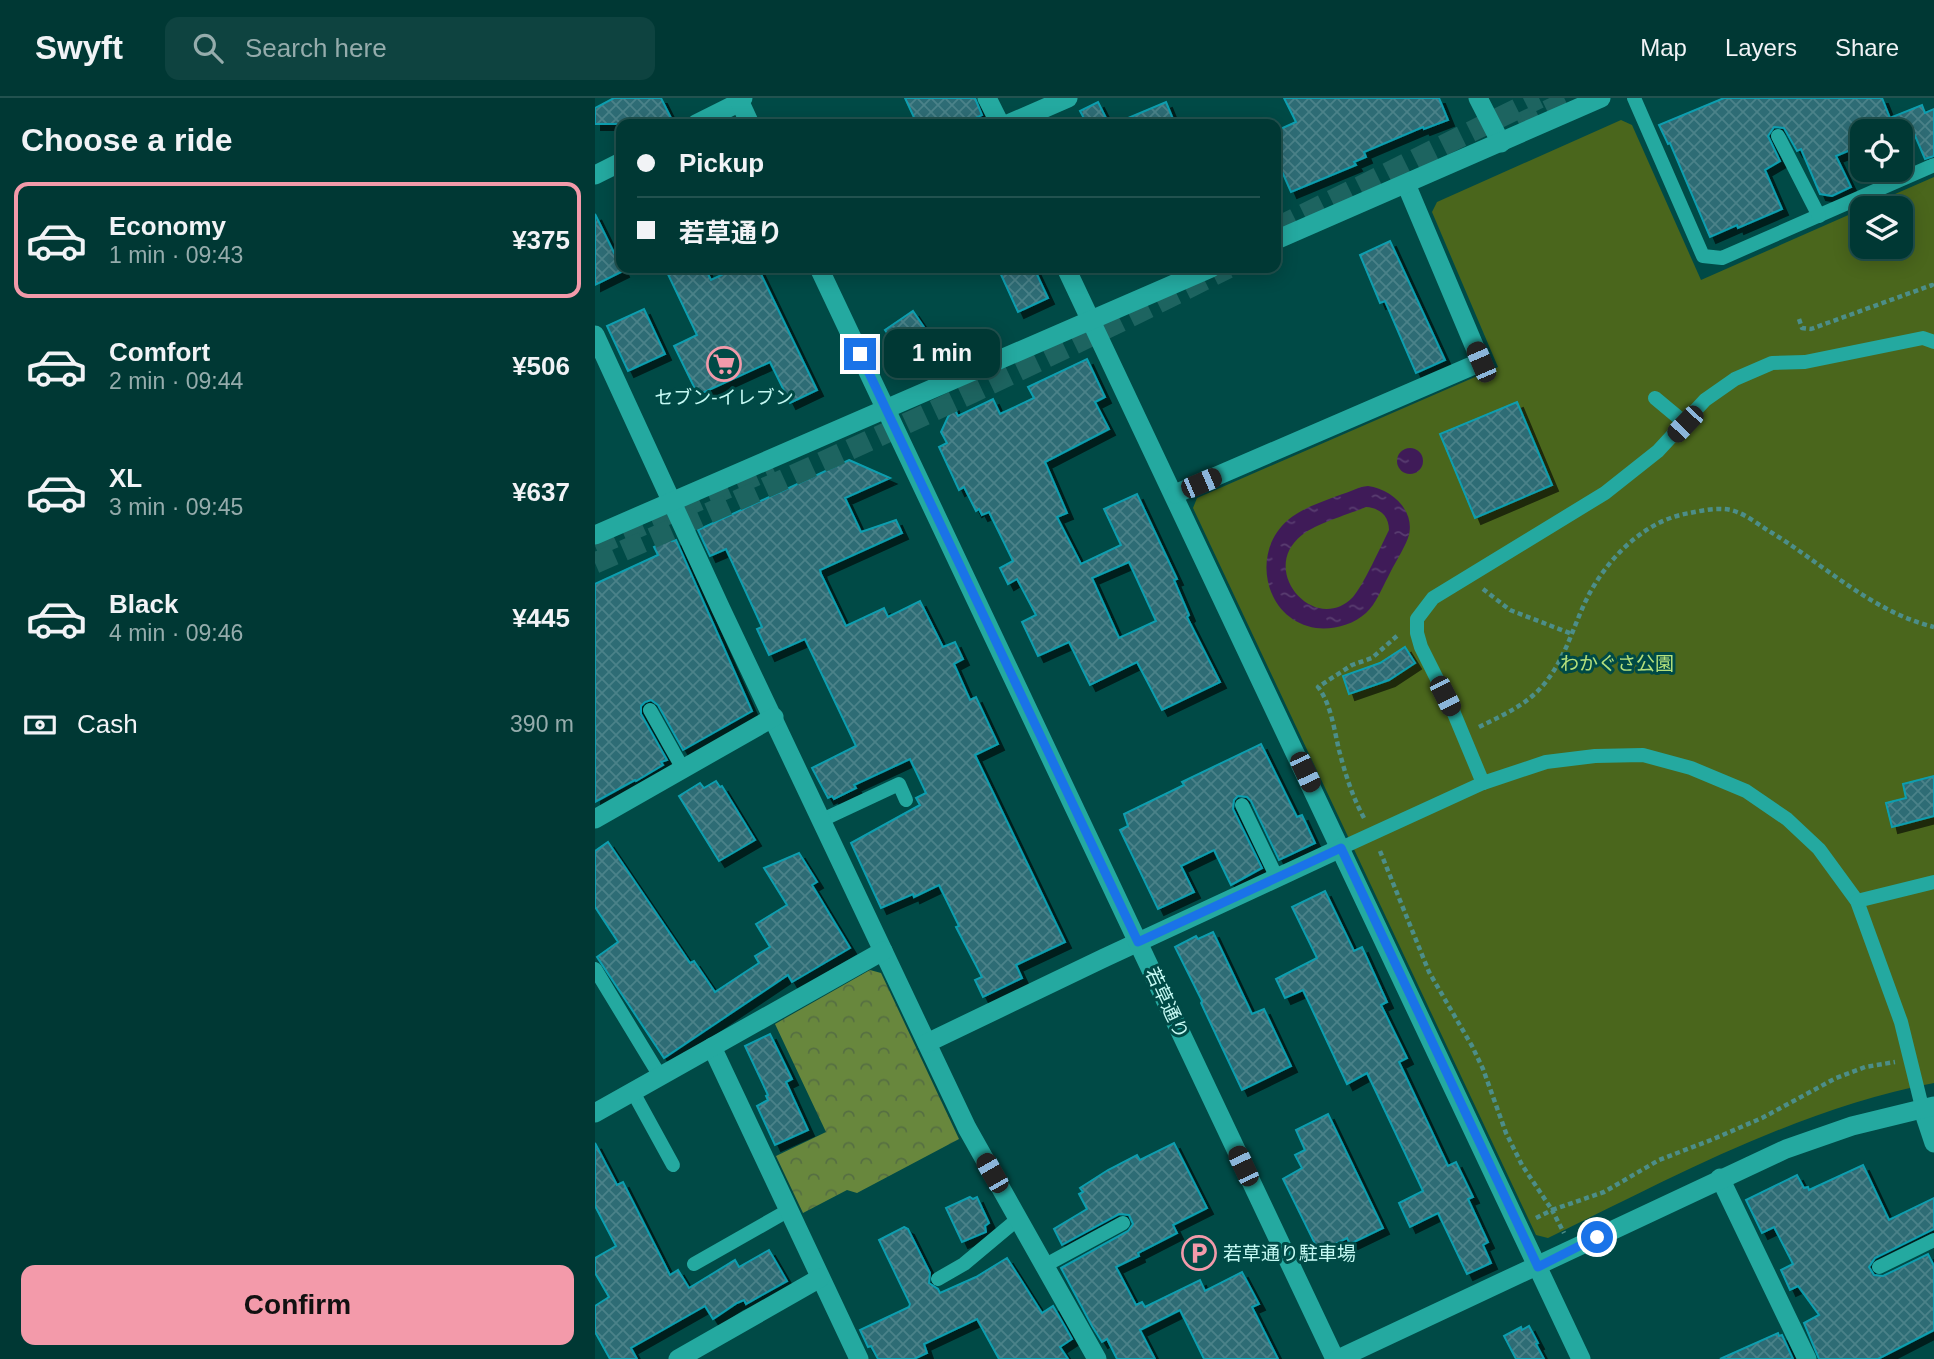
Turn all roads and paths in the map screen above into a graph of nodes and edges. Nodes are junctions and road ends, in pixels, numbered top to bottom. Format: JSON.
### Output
{"nodes":[{"id":1,"x":987,"y":98,"type":"edge"},
{"id":2,"x":1068,"y":98,"type":"edge"},
{"id":3,"x":1478,"y":98,"type":"edge"},
{"id":4,"x":1601,"y":98,"type":"edge"},
{"id":5,"x":1634,"y":98,"type":"edge"},
{"id":6,"x":740,"y":99,"type":"edge"},
{"id":7,"x":705,"y":119,"type":"edge"},
{"id":8,"x":749,"y":119,"type":"edge"},
{"id":9,"x":998,"y":119,"type":"edge"},
{"id":10,"x":1020,"y":119,"type":"edge"},
{"id":11,"x":1779,"y":136,"type":"dead end"},
{"id":12,"x":1501,"y":143,"type":"junction"},
{"id":13,"x":616,"y":164,"type":"edge"},
{"id":14,"x":1934,"y":165,"type":"edge"},
{"id":15,"x":595,"y":175,"type":"edge"},
{"id":16,"x":1406,"y":184,"type":"junction"},
{"id":17,"x":1819,"y":216,"type":"junction"},
{"id":18,"x":1281,"y":238,"type":"edge"},
{"id":19,"x":821,"y":273,"type":"edge"},
{"id":20,"x":1068,"y":273,"type":"edge"},
{"id":21,"x":1199,"y":273,"type":"edge"},
{"id":22,"x":1934,"y":288,"type":"edge"},
{"id":23,"x":1799,"y":319,"type":"dead end"},
{"id":24,"x":1090,"y":320,"type":"junction"},
{"id":25,"x":595,"y":335,"type":"edge"},
{"id":26,"x":1934,"y":342,"type":"edge"},
{"id":27,"x":1655,"y":398,"type":"dead end"},
{"id":28,"x":886,"y":408,"type":"junction"},
{"id":29,"x":1685,"y":424,"type":"junction"},
{"id":30,"x":1175,"y":495,"type":"junction"},
{"id":31,"x":674,"y":502,"type":"junction"},
{"id":32,"x":595,"y":536,"type":"edge"},
{"id":33,"x":1470,"y":575,"type":"junction"},
{"id":34,"x":1417,"y":619,"type":"junction"},
{"id":35,"x":1934,"y":626,"type":"edge"},
{"id":36,"x":1572,"y":634,"type":"junction"},
{"id":37,"x":649,"y":710,"type":"dead end"},
{"id":38,"x":774,"y":718,"type":"junction"},
{"id":39,"x":1464,"y":735,"type":"junction"},
{"id":40,"x":683,"y":769,"type":"junction"},
{"id":41,"x":1483,"y":783,"type":"junction"},
{"id":42,"x":907,"y":800,"type":"dead end"},
{"id":43,"x":1242,"y":805,"type":"dead end"},
{"id":44,"x":595,"y":819,"type":"edge"},
{"id":45,"x":822,"y":820,"type":"junction"},
{"id":46,"x":1371,"y":833,"type":"junction"},
{"id":47,"x":1341,"y":848,"type":"junction"},
{"id":48,"x":1277,"y":878,"type":"junction"},
{"id":49,"x":1934,"y":882,"type":"edge"},
{"id":50,"x":1857,"y":901,"type":"junction"},
{"id":51,"x":1138,"y":942,"type":"junction"},
{"id":52,"x":883,"y":951,"type":"junction"},
{"id":53,"x":595,"y":969,"type":"edge"},
{"id":54,"x":927,"y":1043,"type":"junction"},
{"id":55,"x":712,"y":1047,"type":"junction"},
{"id":56,"x":1911,"y":1059,"type":"junction"},
{"id":57,"x":660,"y":1076,"type":"junction"},
{"id":58,"x":633,"y":1092,"type":"junction"},
{"id":59,"x":1928,"y":1107,"type":"edge"},
{"id":60,"x":595,"y":1113,"type":"edge"},
{"id":61,"x":1934,"y":1143,"type":"edge"},
{"id":62,"x":673,"y":1165,"type":"dead end"},
{"id":63,"x":1720,"y":1178,"type":"junction"},
{"id":64,"x":789,"y":1210,"type":"junction"},
{"id":65,"x":1018,"y":1219,"type":"junction"},
{"id":66,"x":1123,"y":1223,"type":"dead end"},
{"id":67,"x":1934,"y":1240,"type":"edge"},
{"id":68,"x":694,"y":1264,"type":"dead end"},
{"id":69,"x":1044,"y":1266,"type":"junction"},
{"id":70,"x":1879,"y":1266,"type":"dead end"},
{"id":71,"x":1538,"y":1267,"type":"junction"},
{"id":72,"x":820,"y":1278,"type":"junction"},
{"id":73,"x":938,"y":1279,"type":"dead end"},
{"id":74,"x":678,"y":1359,"type":"edge"},
{"id":75,"x":859,"y":1359,"type":"edge"},
{"id":76,"x":1097,"y":1359,"type":"edge"},
{"id":77,"x":1337,"y":1359,"type":"edge"},
{"id":78,"x":1581,"y":1359,"type":"edge"},
{"id":79,"x":1807,"y":1359,"type":"edge"}],
"edges":[{"from":1,"to":9,"type":"street"},
{"from":2,"to":10,"type":"street"},
{"from":3,"to":12,"type":"street"},
{"from":4,"to":12,"type":"street"},
{"from":5,"to":17,"type":"lane"},
{"from":6,"to":7,"type":"street"},
{"from":6,"to":8,"type":"street"},
{"from":11,"to":17,"type":"lane"},
{"from":12,"to":16,"type":"street"},
{"from":13,"to":15,"type":"street"},
{"from":14,"to":17,"type":"lane"},
{"from":16,"to":18,"type":"street"},
{"from":16,"to":30,"type":"street"},
{"from":19,"to":28,"type":"street","name":"若草通り"},
{"from":20,"to":24,"type":"street"},
{"from":21,"to":24,"type":"street"},
{"from":22,"to":23,"type":"path"},
{"from":24,"to":28,"type":"street"},
{"from":24,"to":30,"type":"street"},
{"from":25,"to":31,"type":"street"},
{"from":26,"to":29,"type":"lane"},
{"from":27,"to":29,"type":"lane"},
{"from":28,"to":31,"type":"street"},
{"from":28,"to":51,"type":"street","name":"若草通り"},
{"from":29,"to":33,"type":"lane"},
{"from":30,"to":47,"type":"street"},
{"from":31,"to":32,"type":"street"},
{"from":31,"to":38,"type":"street"},
{"from":33,"to":34,"type":"lane"},
{"from":33,"to":36,"type":"path"},
{"from":34,"to":39,"type":"lane"},
{"from":34,"to":46,"type":"path"},
{"from":35,"to":36,"type":"path"},
{"from":36,"to":39,"type":"path"},
{"from":37,"to":40,"type":"lane"},
{"from":38,"to":40,"type":"street"},
{"from":38,"to":45,"type":"street"},
{"from":39,"to":41,"type":"lane"},
{"from":40,"to":44,"type":"street"},
{"from":41,"to":46,"type":"lane"},
{"from":41,"to":50,"type":"lane"},
{"from":42,"to":45,"type":"lane"},
{"from":43,"to":48,"type":"lane"},
{"from":45,"to":52,"type":"street"},
{"from":46,"to":47,"type":"lane"},
{"from":46,"to":56,"type":"path"},
{"from":47,"to":48,"type":"street"},
{"from":47,"to":71,"type":"street"},
{"from":48,"to":51,"type":"street"},
{"from":49,"to":50,"type":"lane"},
{"from":50,"to":56,"type":"lane"},
{"from":51,"to":54,"type":"street"},
{"from":51,"to":77,"type":"street","name":"若草通り"},
{"from":52,"to":54,"type":"street"},
{"from":52,"to":55,"type":"street"},
{"from":53,"to":57,"type":"lane"},
{"from":54,"to":65,"type":"street"},
{"from":55,"to":57,"type":"street"},
{"from":55,"to":64,"type":"street"},
{"from":56,"to":59,"type":"lane"},
{"from":57,"to":58,"type":"street"},
{"from":58,"to":60,"type":"street"},
{"from":58,"to":62,"type":"lane"},
{"from":59,"to":61,"type":"street"},
{"from":59,"to":63,"type":"street"},
{"from":63,"to":71,"type":"street"},
{"from":63,"to":79,"type":"street"},
{"from":64,"to":68,"type":"lane"},
{"from":64,"to":72,"type":"street"},
{"from":65,"to":69,"type":"street"},
{"from":65,"to":73,"type":"lane"},
{"from":66,"to":69,"type":"lane"},
{"from":67,"to":70,"type":"lane"},
{"from":69,"to":76,"type":"street"},
{"from":71,"to":77,"type":"street"},
{"from":71,"to":78,"type":"street"},
{"from":72,"to":74,"type":"street"},
{"from":72,"to":75,"type":"street"}]}
